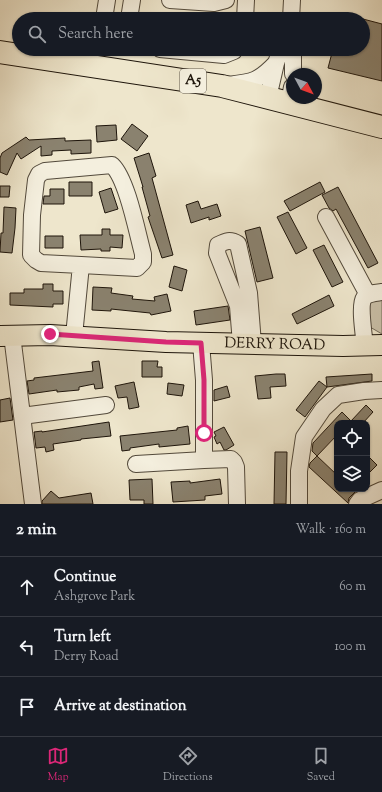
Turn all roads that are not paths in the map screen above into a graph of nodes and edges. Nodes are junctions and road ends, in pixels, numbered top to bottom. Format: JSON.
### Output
{"nodes":[{"id":1,"x":107,"y":0,"type":"edge"},
{"id":2,"x":132,"y":0,"type":"edge"},
{"id":3,"x":170,"y":0,"type":"edge"},
{"id":4,"x":226,"y":0,"type":"edge"},
{"id":5,"x":246,"y":0,"type":"edge"},
{"id":6,"x":292,"y":0,"type":"edge"},
{"id":7,"x":105,"y":12,"type":"edge"},
{"id":8,"x":130,"y":12,"type":"edge"},
{"id":9,"x":245,"y":12,"type":"edge"},
{"id":10,"x":291,"y":12,"type":"edge"},
{"id":11,"x":0,"y":52,"type":"edge"},
{"id":12,"x":12,"y":54,"type":"edge"},
{"id":13,"x":26,"y":56,"type":"edge"},
{"id":14,"x":278,"y":56,"type":"edge"},
{"id":15,"x":292,"y":56,"type":"edge"},
{"id":16,"x":293,"y":68,"type":"edge"},
{"id":17,"x":222,"y":86,"type":"junction"},
{"id":18,"x":286,"y":96,"type":"edge"},
{"id":19,"x":268,"y":98,"type":"junction"},
{"id":20,"x":316,"y":104,"type":"edge"},
{"id":21,"x":382,"y":127,"type":"edge"},
{"id":22,"x":326,"y":217,"type":"dead end"},
{"id":23,"x":80,"y":265,"type":"junction"},
{"id":24,"x":375,"y":294,"type":"edge"},
{"id":25,"x":244,"y":305,"type":"dead end"},
{"id":26,"x":6,"y":336,"type":"edge"},
{"id":27,"x":74,"y":336,"type":"junction"},
{"id":28,"x":201,"y":343,"type":"junction"},
{"id":29,"x":247,"y":344,"type":"junction"},
{"id":30,"x":374,"y":346,"type":"edge"},
{"id":31,"x":382,"y":390,"type":"edge"},
{"id":32,"x":106,"y":405,"type":"dead end"},
{"id":33,"x":22,"y":416,"type":"junction"},
{"id":34,"x":204,"y":460,"type":"junction"},
{"id":35,"x":136,"y":464,"type":"dead end"},
{"id":36,"x":382,"y":490,"type":"edge"},
{"id":37,"x":33,"y":504,"type":"edge"},
{"id":38,"x":237,"y":504,"type":"edge"},
{"id":39,"x":299,"y":504,"type":"edge"},
{"id":40,"x":357,"y":504,"type":"edge"}],
"edges":[{"from":1,"to":7,"type":"street"},
{"from":2,"to":8,"type":"street"},
{"from":3,"to":4,"type":"street"},
{"from":5,"to":9,"type":"street"},
{"from":6,"to":10,"type":"street"},
{"from":11,"to":12,"type":"highway","number":"A5"},
{"from":13,"to":17,"type":"highway","number":"A5"},
{"from":14,"to":17,"type":"street"},
{"from":14,"to":19,"type":"street"},
{"from":15,"to":16,"type":"street"},
{"from":17,"to":19,"type":"highway","number":"A5"},
{"from":18,"to":19,"type":"highway","number":"A5"},
{"from":20,"to":21,"type":"highway","number":"A5"},
{"from":22,"to":24,"type":"street"},
{"from":23,"to":23,"type":"street"},
{"from":23,"to":27,"type":"street"},
{"from":24,"to":30,"type":"street"},
{"from":25,"to":29,"type":"street"},
{"from":26,"to":27,"type":"main road","name":"DERRY ROAD"},
{"from":26,"to":33,"type":"street"},
{"from":27,"to":28,"type":"main road","name":"DERRY ROAD"},
{"from":28,"to":29,"type":"main road","name":"DERRY ROAD"},
{"from":28,"to":34,"type":"street"},
{"from":29,"to":30,"type":"main road","name":"DERRY ROAD"},
{"from":31,"to":39,"type":"street"},
{"from":32,"to":33,"type":"street"},
{"from":33,"to":37,"type":"street"},
{"from":34,"to":35,"type":"street"},
{"from":34,"to":38,"type":"street"},
{"from":36,"to":40,"type":"street"}]}
